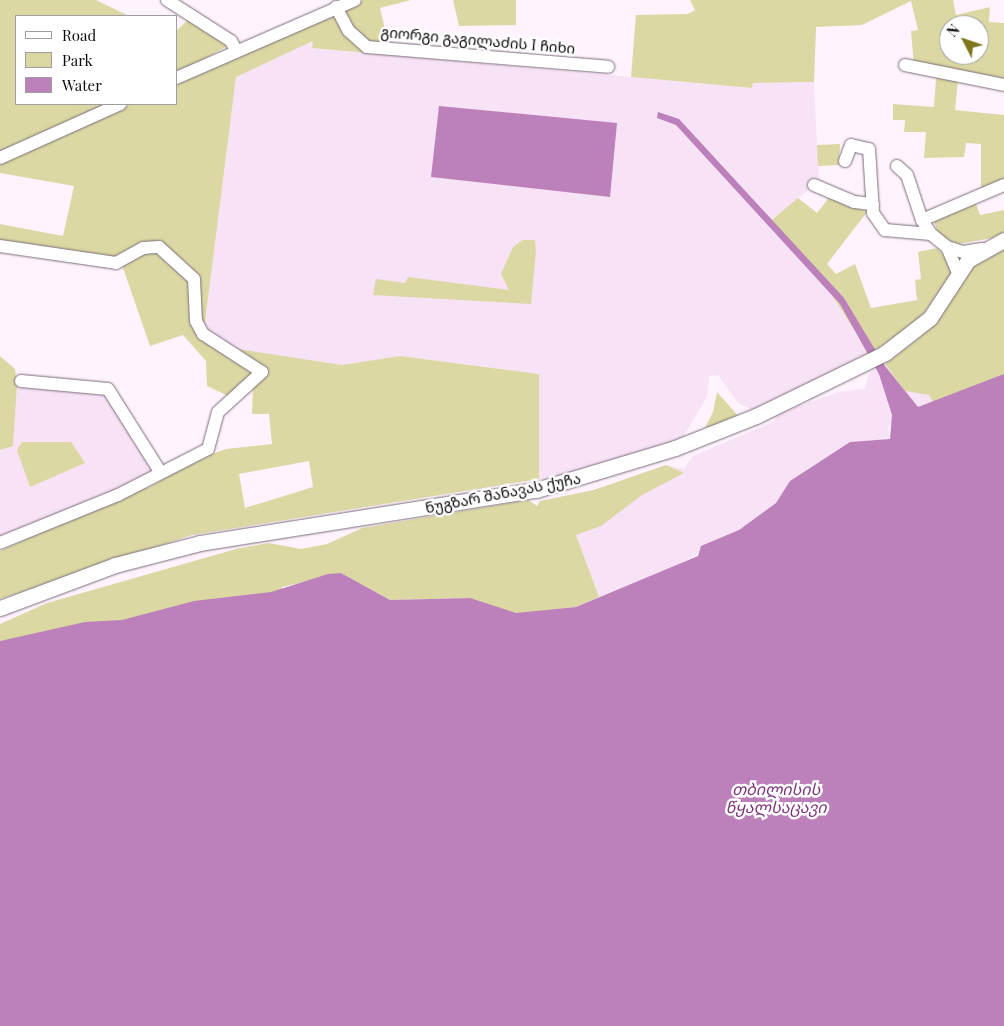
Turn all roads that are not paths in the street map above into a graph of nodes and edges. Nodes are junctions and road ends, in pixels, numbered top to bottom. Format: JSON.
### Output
{"nodes":[{"id":1,"x":168,"y":0,"type":"edge"},
{"id":2,"x":355,"y":0,"type":"edge"},
{"id":3,"x":336,"y":7,"type":"junction"},
{"id":4,"x":236,"y":50,"type":"junction"},
{"id":5,"x":905,"y":64,"type":"dead end"},
{"id":6,"x":608,"y":67,"type":"dead end"},
{"id":7,"x":178,"y":77,"type":"edge"},
{"id":8,"x":1004,"y":85,"type":"edge"},
{"id":9,"x":118,"y":105,"type":"edge"},
{"id":10,"x":0,"y":158,"type":"edge"},
{"id":11,"x":846,"y":161,"type":"dead end"},
{"id":12,"x":897,"y":166,"type":"dead end"},
{"id":13,"x":814,"y":185,"type":"dead end"},
{"id":14,"x":1004,"y":185,"type":"edge"},
{"id":15,"x":873,"y":204,"type":"junction"},
{"id":16,"x":922,"y":220,"type":"junction"},
{"id":17,"x":930,"y":234,"type":"junction"},
{"id":18,"x":1004,"y":240,"type":"edge"},
{"id":19,"x":0,"y":246,"type":"edge"},
{"id":20,"x":947,"y":247,"type":"junction"},
{"id":21,"x":982,"y":250,"type":"junction"},
{"id":22,"x":958,"y":273,"type":"junction"},
{"id":23,"x":21,"y":381,"type":"dead end"},
{"id":24,"x":160,"y":474,"type":"junction"},
{"id":25,"x":0,"y":543,"type":"edge"},
{"id":26,"x":0,"y":608,"type":"edge"}],
"edges":[{"from":1,"to":4,"type":"street"},
{"from":2,"to":3,"type":"street"},
{"from":3,"to":4,"type":"street"},
{"from":3,"to":6,"type":"street","name":"გიორგი გაგილაძის I ჩიხი"},
{"from":4,"to":7,"type":"street"},
{"from":5,"to":8,"type":"street"},
{"from":9,"to":10,"type":"street"},
{"from":11,"to":15,"type":"street"},
{"from":12,"to":16,"type":"street"},
{"from":13,"to":15,"type":"street"},
{"from":14,"to":16,"type":"street"},
{"from":15,"to":17,"type":"street"},
{"from":16,"to":17,"type":"street"},
{"from":17,"to":20,"type":"street"},
{"from":18,"to":21,"type":"main road","name":"ნუგზარ შანავას ქუჩა"},
{"from":19,"to":24,"type":"street"},
{"from":20,"to":21,"type":"street"},
{"from":20,"to":22,"type":"street"},
{"from":21,"to":22,"type":"main road","name":"ნუგზარ შანავას ქუჩა"},
{"from":22,"to":26,"type":"main road","name":"ნუგზარ შანავას ქუჩა"},
{"from":23,"to":24,"type":"street"},
{"from":24,"to":25,"type":"street"}]}
